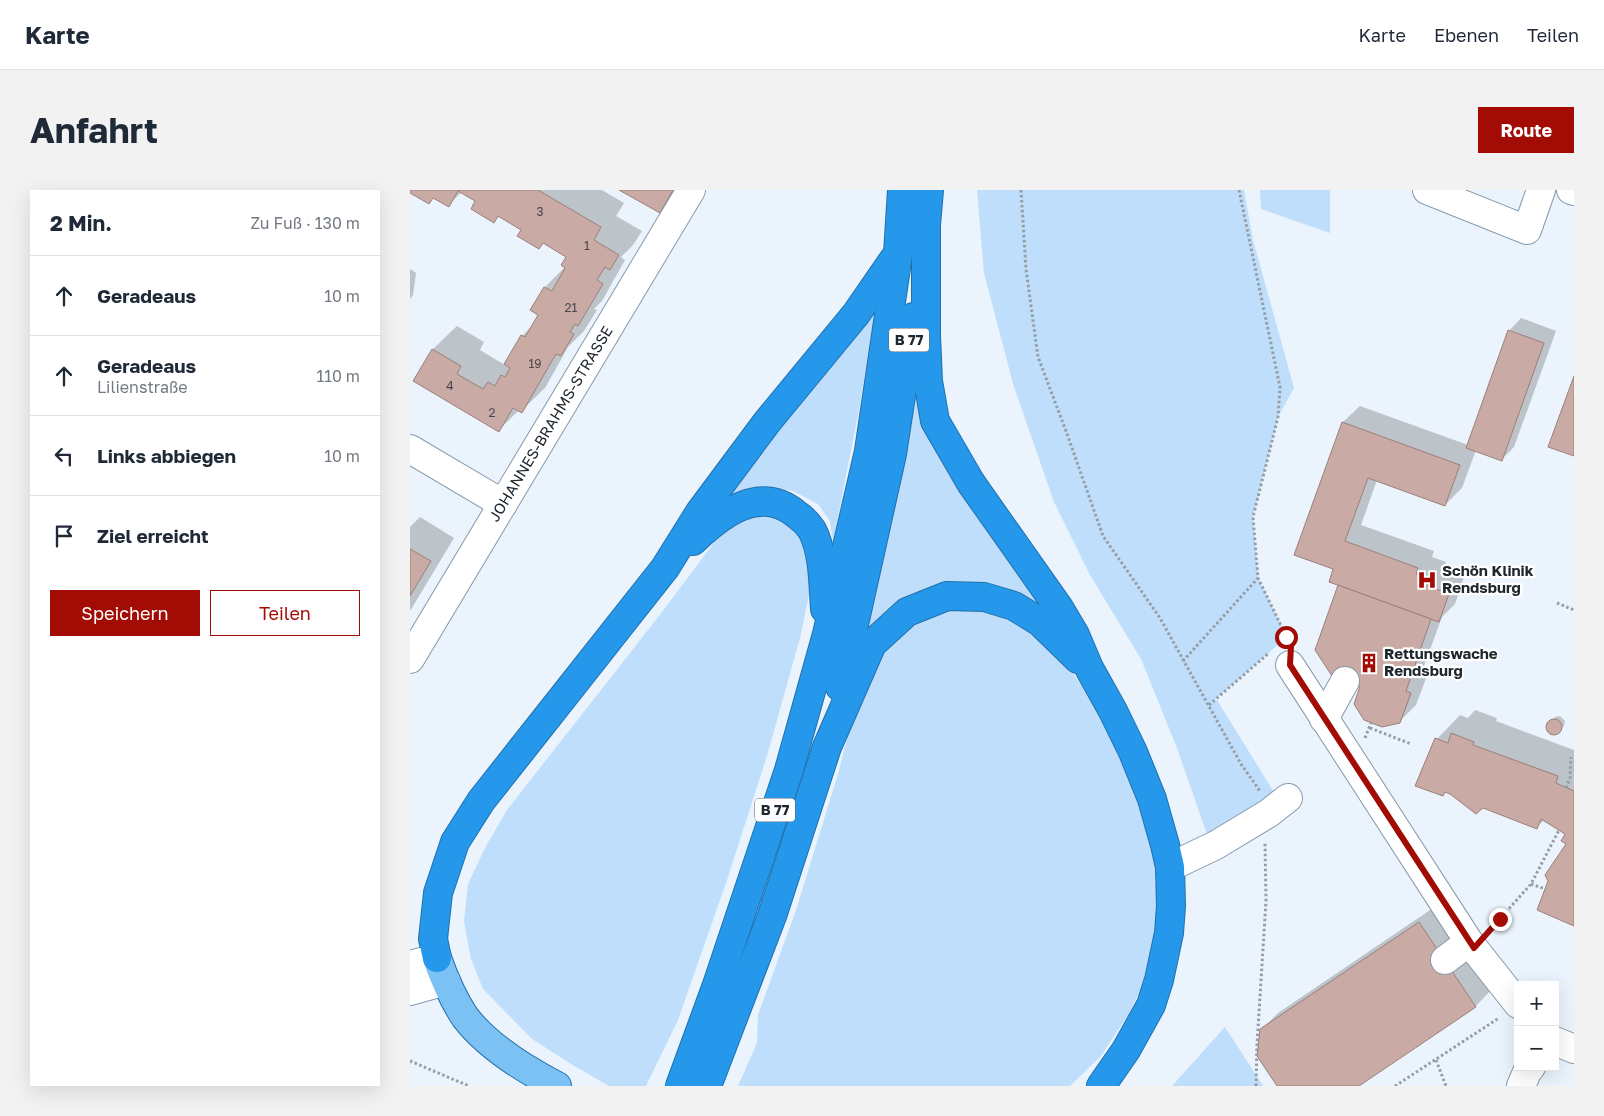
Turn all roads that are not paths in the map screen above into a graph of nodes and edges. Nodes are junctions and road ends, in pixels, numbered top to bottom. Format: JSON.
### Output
{"nodes":[{"id":1,"x":691,"y":190,"type":"edge"},
{"id":2,"x":902,"y":190,"type":"edge"},
{"id":3,"x":929,"y":190,"type":"edge"},
{"id":4,"x":1427,"y":190,"type":"edge"},
{"id":5,"x":1541,"y":190,"type":"edge"},
{"id":6,"x":926,"y":225,"type":"junction"},
{"id":7,"x":898,"y":254,"type":"junction"},
{"id":8,"x":410,"y":449,"type":"edge"},
{"id":9,"x":503,"y":504,"type":"junction"},
{"id":10,"x":665,"y":568,"type":"junction"},
{"id":11,"x":827,"y":634,"type":"junction"},
{"id":12,"x":1282,"y":652,"type":"road end"},
{"id":13,"x":410,"y":659,"type":"edge"},
{"id":14,"x":1089,"y":668,"type":"junction"},
{"id":15,"x":1345,"y":681,"type":"dead end"},
{"id":16,"x":1324,"y":719,"type":"junction"},
{"id":17,"x":827,"y":747,"type":"junction"},
{"id":18,"x":1278,"y":805,"type":"road end"},
{"id":19,"x":1170,"y":867,"type":"junction"},
{"id":20,"x":1472,"y":945,"type":"junction"},
{"id":21,"x":1445,"y":960,"type":"dead end"},
{"id":22,"x":410,"y":965,"type":"edge"},
{"id":23,"x":441,"y":969,"type":"junction"},
{"id":24,"x":410,"y":992,"type":"edge"},
{"id":25,"x":1514,"y":1000,"type":"edge"},
{"id":26,"x":1559,"y":1043,"type":"edge"},
{"id":27,"x":1574,"y":1049,"type":"edge"},
{"id":28,"x":1528,"y":1071,"type":"edge"},
{"id":29,"x":557,"y":1086,"type":"edge"},
{"id":30,"x":680,"y":1086,"type":"edge"},
{"id":31,"x":707,"y":1086,"type":"edge"},
{"id":32,"x":1101,"y":1086,"type":"edge"},
{"id":33,"x":1520,"y":1086,"type":"edge"}],
"edges":[{"from":1,"to":9,"type":"street","name":"JOHANNES-BRAHMS-STRASSE"},
{"from":2,"to":7,"type":"highway","number":"B 77"},
{"from":3,"to":6,"type":"highway","number":"B 77"},
{"from":4,"to":5,"type":"street"},
{"from":6,"to":14,"type":"highway"},
{"from":6,"to":17,"type":"highway","number":"B 77"},
{"from":7,"to":10,"type":"highway"},
{"from":7,"to":11,"type":"highway","number":"B 77"},
{"from":8,"to":9,"type":"street"},
{"from":9,"to":13,"type":"street","name":"JOHANNES-BRAHMS-STRASSE"},
{"from":10,"to":11,"type":"highway"},
{"from":10,"to":23,"type":"highway"},
{"from":11,"to":30,"type":"highway","number":"B 77"},
{"from":12,"to":16,"type":"street"},
{"from":14,"to":17,"type":"highway"},
{"from":14,"to":19,"type":"highway"},
{"from":15,"to":16,"type":"street"},
{"from":16,"to":20,"type":"street"},
{"from":17,"to":31,"type":"highway","number":"B 77"},
{"from":18,"to":19,"type":"street"},
{"from":19,"to":32,"type":"highway"},
{"from":20,"to":21,"type":"street"},
{"from":20,"to":25,"type":"street"},
{"from":22,"to":23,"type":"street"},
{"from":23,"to":24,"type":"street"},
{"from":23,"to":29,"type":"main road"},
{"from":26,"to":27,"type":"street"},
{"from":28,"to":33,"type":"street"}]}
